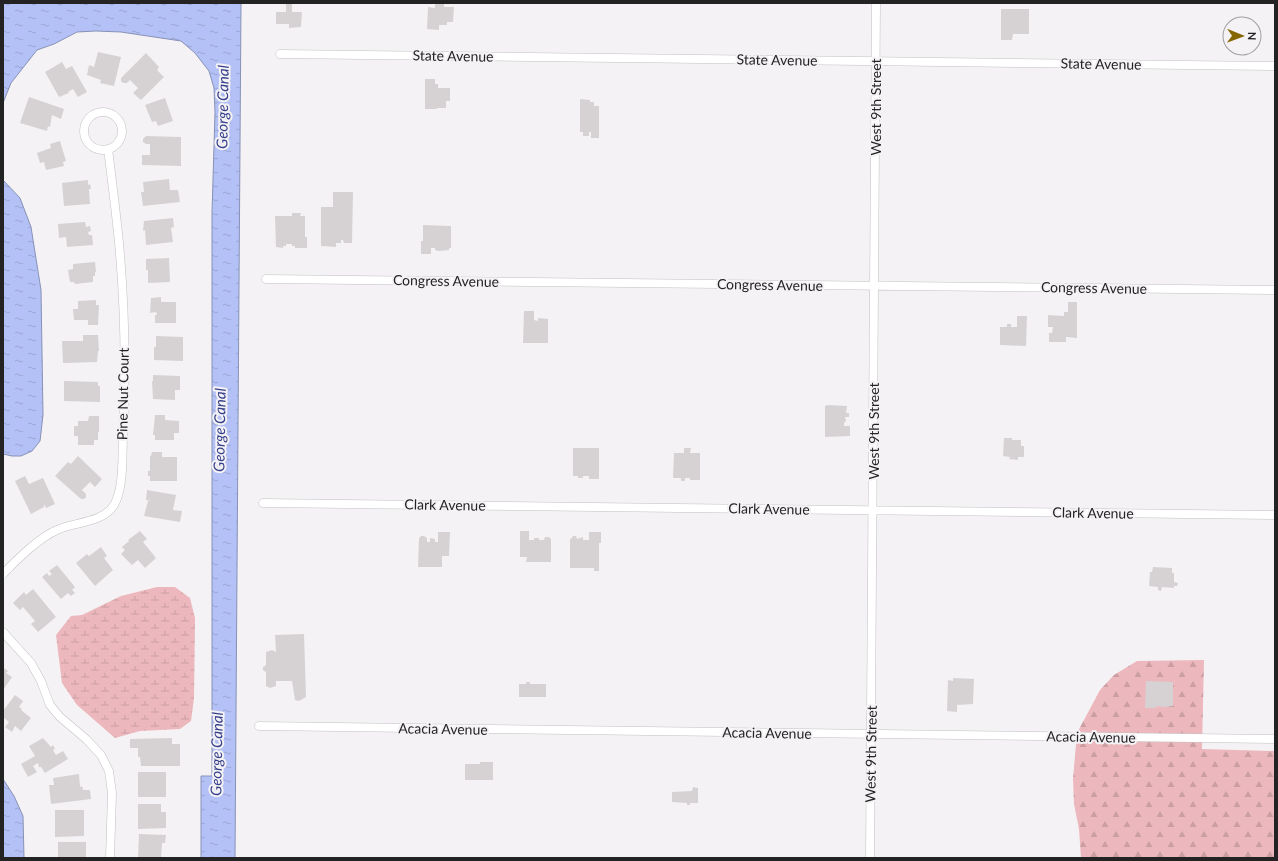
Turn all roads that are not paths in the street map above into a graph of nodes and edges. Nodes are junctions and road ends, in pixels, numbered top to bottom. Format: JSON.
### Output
{"nodes":[{"id":1,"x":876,"y":3,"type":"edge"},
{"id":2,"x":280,"y":54,"type":"dead end"},
{"id":3,"x":876,"y":61,"type":"junction"},
{"id":4,"x":1275,"y":66,"type":"edge"},
{"id":5,"x":108,"y":149,"type":"junction"},
{"id":6,"x":266,"y":279,"type":"dead end"},
{"id":7,"x":874,"y":286,"type":"junction"},
{"id":8,"x":1275,"y":290,"type":"edge"},
{"id":9,"x":263,"y":503,"type":"dead end"},
{"id":10,"x":873,"y":510,"type":"junction"},
{"id":11,"x":1275,"y":515,"type":"edge"},
{"id":12,"x":3,"y":574,"type":"edge"},
{"id":13,"x":3,"y":632,"type":"edge"},
{"id":14,"x":258,"y":726,"type":"dead end"},
{"id":15,"x":871,"y":734,"type":"junction"},
{"id":16,"x":1275,"y":739,"type":"edge"},
{"id":17,"x":110,"y":858,"type":"edge"},
{"id":18,"x":870,"y":858,"type":"edge"}],
"edges":[{"from":1,"to":3,"type":"street","name":"West 9th Street"},
{"from":2,"to":3,"type":"street","name":"State Avenue"},
{"from":3,"to":4,"type":"street","name":"State Avenue"},
{"from":3,"to":7,"type":"street","name":"West 9th Street"},
{"from":5,"to":5,"type":"street"},
{"from":5,"to":12,"type":"street","name":"Pine Nut Court"},
{"from":6,"to":7,"type":"street","name":"Congress Avenue"},
{"from":7,"to":8,"type":"street","name":"Congress Avenue"},
{"from":7,"to":10,"type":"street","name":"West 9th Street"},
{"from":9,"to":10,"type":"street","name":"Clark Avenue"},
{"from":10,"to":11,"type":"street","name":"Clark Avenue"},
{"from":10,"to":15,"type":"street","name":"West 9th Street"},
{"from":13,"to":17,"type":"street"},
{"from":14,"to":15,"type":"street","name":"Acacia Avenue"},
{"from":15,"to":16,"type":"street","name":"Acacia Avenue"},
{"from":15,"to":18,"type":"street","name":"West 9th Street"}]}
